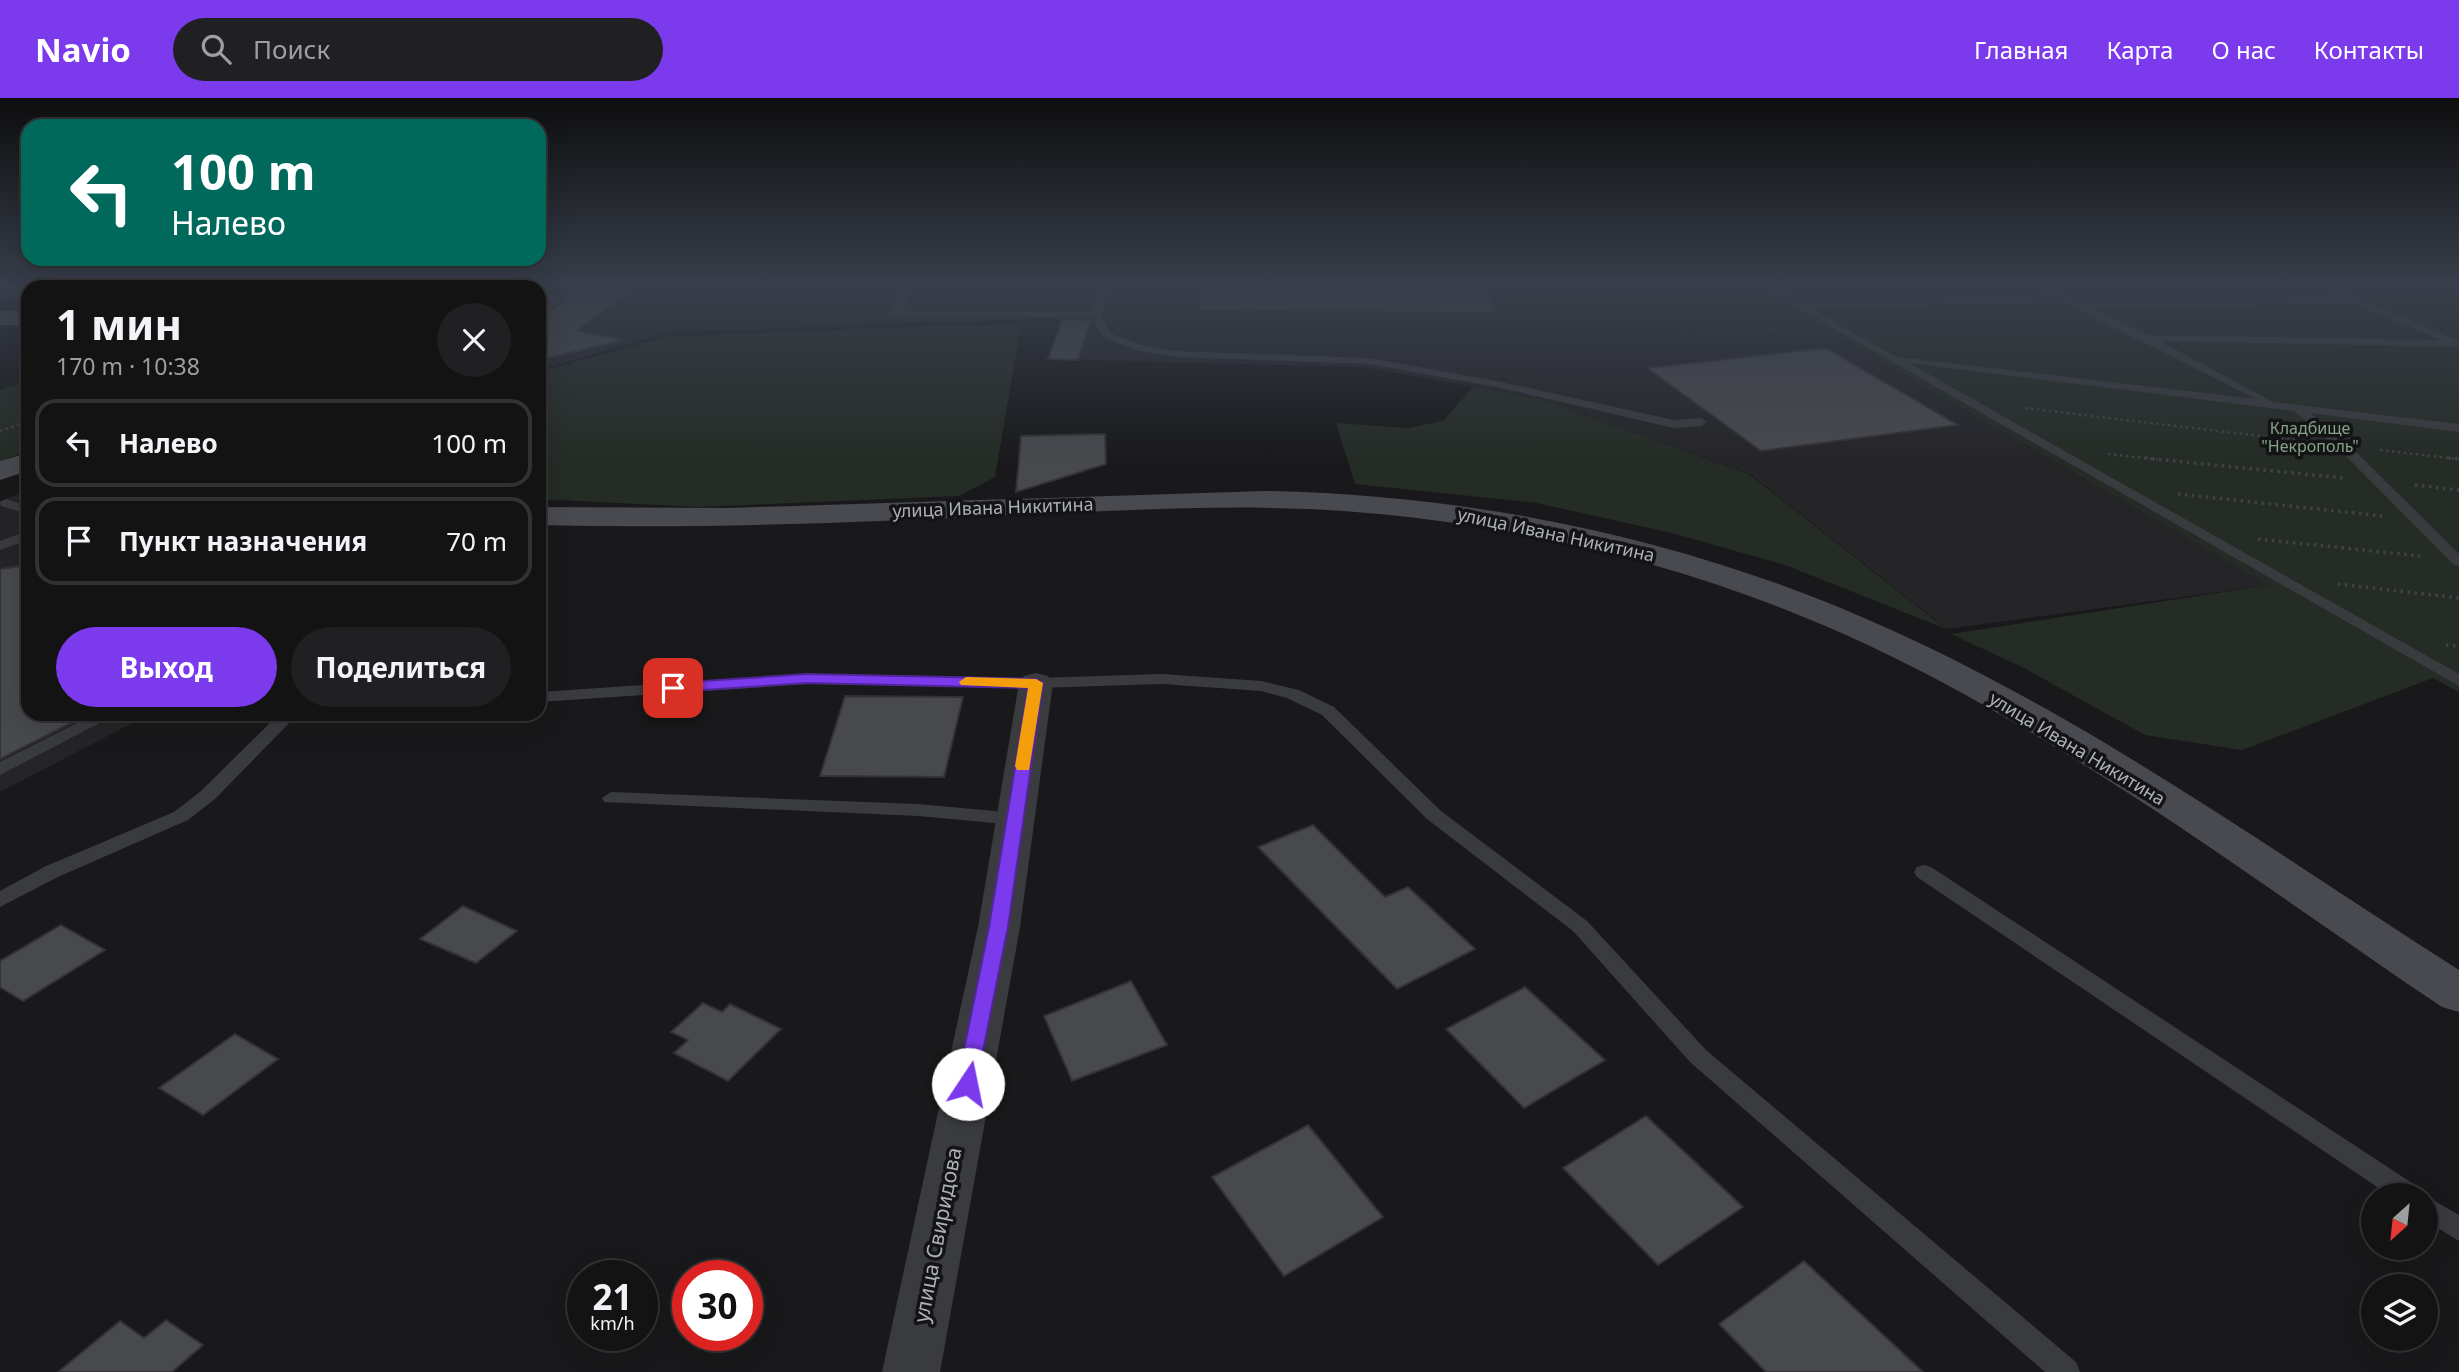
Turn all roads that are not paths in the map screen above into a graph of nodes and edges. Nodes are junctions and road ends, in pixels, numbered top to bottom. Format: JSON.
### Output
{"nodes":[{"id":1,"x":1129,"y":344,"type":"edge"},
{"id":2,"x":1868,"y":344,"type":"edge"},
{"id":3,"x":2158,"y":344,"type":"edge"},
{"id":4,"x":1890,"y":357,"type":"junction"},
{"id":5,"x":2279,"y":407,"type":"junction"},
{"id":6,"x":2298,"y":409,"type":"junction"},
{"id":7,"x":1701,"y":422,"type":"dead end"},
{"id":8,"x":2459,"y":428,"type":"edge"},
{"id":9,"x":21,"y":464,"type":"edge"},
{"id":10,"x":0,"y":471,"type":"edge"},
{"id":11,"x":6,"y":503,"type":"dead end"},
{"id":12,"x":21,"y":508,"type":"edge"},
{"id":13,"x":546,"y":516,"type":"edge"},
{"id":14,"x":21,"y":538,"type":"edge"},
{"id":15,"x":0,"y":546,"type":"edge"},
{"id":16,"x":2458,"y":561,"type":"edge"},
{"id":17,"x":2459,"y":681,"type":"edge"},
{"id":18,"x":1036,"y":683,"type":"junction"},
{"id":19,"x":546,"y":697,"type":"edge"},
{"id":20,"x":94,"y":721,"type":"edge"},
{"id":21,"x":282,"y":721,"type":"edge"},
{"id":22,"x":0,"y":769,"type":"edge"},
{"id":23,"x":611,"y":798,"type":"dead end"},
{"id":24,"x":1016,"y":819,"type":"junction"},
{"id":25,"x":1924,"y":872,"type":"dead end"},
{"id":26,"x":0,"y":900,"type":"edge"},
{"id":27,"x":2459,"y":994,"type":"edge"},
{"id":28,"x":2391,"y":1183,"type":"edge"},
{"id":29,"x":2438,"y":1215,"type":"edge"},
{"id":30,"x":2459,"y":1229,"type":"edge"},
{"id":31,"x":911,"y":1372,"type":"edge"},
{"id":32,"x":2066,"y":1372,"type":"edge"}],
"edges":[{"from":1,"to":7,"type":"lane"},
{"from":2,"to":4,"type":"lane"},
{"from":3,"to":5,"type":"lane"},
{"from":4,"to":5,"type":"lane"},
{"from":4,"to":17,"type":"lane"},
{"from":5,"to":6,"type":"lane"},
{"from":6,"to":8,"type":"lane"},
{"from":6,"to":16,"type":"lane"},
{"from":9,"to":10,"type":"main road"},
{"from":11,"to":12,"type":"lane"},
{"from":13,"to":27,"type":"main road","name":"улица Ивана Никитина"},
{"from":14,"to":15,"type":"lane"},
{"from":18,"to":19,"type":"lane"},
{"from":18,"to":24,"type":"street","name":"улица Свиридова"},
{"from":18,"to":32,"type":"lane"},
{"from":20,"to":22,"type":"lane"},
{"from":21,"to":26,"type":"lane"},
{"from":23,"to":24,"type":"lane"},
{"from":24,"to":31,"type":"street","name":"улица Свиридова"},
{"from":25,"to":28,"type":"lane"},
{"from":29,"to":30,"type":"lane"}]}
